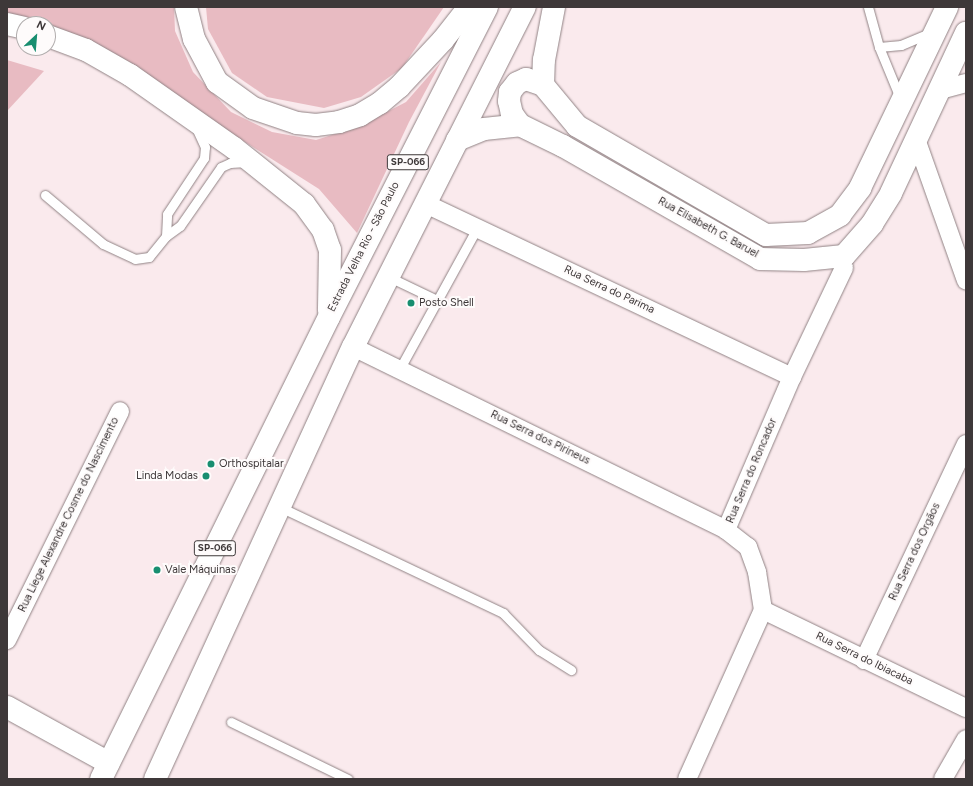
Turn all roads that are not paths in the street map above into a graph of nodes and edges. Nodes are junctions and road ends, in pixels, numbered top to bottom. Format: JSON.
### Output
{"nodes":[{"id":1,"x":186,"y":7,"type":"edge"},
{"id":2,"x":469,"y":7,"type":"edge"},
{"id":3,"x":487,"y":7,"type":"edge"},
{"id":4,"x":525,"y":7,"type":"edge"},
{"id":5,"x":554,"y":7,"type":"edge"},
{"id":6,"x":868,"y":7,"type":"edge"},
{"id":7,"x":947,"y":7,"type":"edge"},
{"id":8,"x":938,"y":27,"type":"junction"},
{"id":9,"x":966,"y":33,"type":"edge"},
{"id":10,"x":56,"y":39,"type":"edge"},
{"id":11,"x":879,"y":47,"type":"junction"},
{"id":12,"x":966,"y":83,"type":"edge"},
{"id":13,"x":543,"y":85,"type":"junction"},
{"id":14,"x":940,"y":90,"type":"junction"},
{"id":15,"x":902,"y":103,"type":"junction"},
{"id":16,"x":192,"y":119,"type":"junction"},
{"id":17,"x":520,"y":125,"type":"junction"},
{"id":18,"x":916,"y":139,"type":"junction"},
{"id":19,"x":457,"y":140,"type":"junction"},
{"id":20,"x":252,"y":162,"type":"junction"},
{"id":21,"x":45,"y":196,"type":"dead end"},
{"id":22,"x":426,"y":204,"type":"junction"},
{"id":23,"x":477,"y":228,"type":"junction"},
{"id":24,"x":166,"y":236,"type":"junction"},
{"id":25,"x":844,"y":268,"type":"dead end"},
{"id":26,"x":389,"y":277,"type":"junction"},
{"id":27,"x":966,"y":280,"type":"edge"},
{"id":28,"x":439,"y":301,"type":"junction"},
{"id":29,"x":329,"y":317,"type":"junction"},
{"id":30,"x":353,"y":347,"type":"junction"},
{"id":31,"x":399,"y":370,"type":"junction"},
{"id":32,"x":792,"y":377,"type":"junction"},
{"id":33,"x":120,"y":411,"type":"dead end"},
{"id":34,"x":966,"y":444,"type":"edge"},
{"id":35,"x":280,"y":507,"type":"junction"},
{"id":36,"x":726,"y":530,"type":"junction"},
{"id":37,"x":763,"y":610,"type":"junction"},
{"id":38,"x":7,"y":640,"type":"edge"},
{"id":39,"x":864,"y":660,"type":"junction"},
{"id":40,"x":571,"y":670,"type":"dead end"},
{"id":41,"x":7,"y":707,"type":"edge"},
{"id":42,"x":966,"y":708,"type":"edge"},
{"id":43,"x":231,"y":722,"type":"dead end"},
{"id":44,"x":966,"y":739,"type":"edge"},
{"id":45,"x":105,"y":771,"type":"edge"},
{"id":46,"x":155,"y":779,"type":"edge"},
{"id":47,"x":348,"y":779,"type":"edge"},
{"id":48,"x":687,"y":779,"type":"edge"},
{"id":49,"x":943,"y":779,"type":"edge"}],
"edges":[{"from":1,"to":2,"type":"main road"},
{"from":3,"to":29,"type":"main road","name":"Estrada Velha Rio - São Paulo","number":"SP-066"},
{"from":4,"to":19,"type":"main road","number":"SP-066"},
{"from":5,"to":13,"type":"main road"},
{"from":6,"to":11,"type":"lane"},
{"from":7,"to":8,"type":"main road","name":"Rua Elisabeth G. Baruel"},
{"from":8,"to":11,"type":"lane"},
{"from":8,"to":15,"type":"main road","name":"Rua Elisabeth G. Baruel"},
{"from":9,"to":14,"type":"main road","name":"Rua Elisabeth G. Baruel"},
{"from":10,"to":16,"type":"main road"},
{"from":11,"to":15,"type":"lane"},
{"from":12,"to":14,"type":"street"},
{"from":13,"to":15,"type":"main road","name":"Rua Elisabeth G. Baruel"},
{"from":13,"to":17,"type":"main road"},
{"from":14,"to":18,"type":"main road","name":"Rua Elisabeth G. Baruel"},
{"from":16,"to":20,"type":"main road"},
{"from":16,"to":24,"type":"lane"},
{"from":17,"to":18,"type":"main road","name":"Rua Elisabeth G. Baruel"},
{"from":17,"to":19,"type":"main road"},
{"from":18,"to":27,"type":"street"},
{"from":19,"to":22,"type":"main road","number":"SP-066"},
{"from":20,"to":24,"type":"lane"},
{"from":20,"to":29,"type":"main road"},
{"from":21,"to":24,"type":"lane"},
{"from":22,"to":23,"type":"street","name":"Rua Serra do Parima"},
{"from":22,"to":26,"type":"main road","number":"SP-066"},
{"from":23,"to":28,"type":"lane"},
{"from":23,"to":32,"type":"street","name":"Rua Serra do Parima"},
{"from":25,"to":32,"type":"street","name":"Rua Serra do Roncador"},
{"from":26,"to":28,"type":"lane"},
{"from":26,"to":30,"type":"main road","number":"SP-066"},
{"from":28,"to":31,"type":"lane"},
{"from":29,"to":45,"type":"main road","number":"SP-066"},
{"from":30,"to":31,"type":"street","name":"Rua Serra dos Pirineus"},
{"from":30,"to":35,"type":"main road","number":"SP-066"},
{"from":31,"to":36,"type":"street","name":"Rua Serra dos Pirineus"},
{"from":32,"to":36,"type":"street","name":"Rua Serra do Roncador"},
{"from":33,"to":38,"type":"street","name":"Rua Liege Alexandre Cosme do Nascimento"},
{"from":34,"to":39,"type":"street","name":"Rua Serra dos Orgãos"},
{"from":35,"to":40,"type":"lane"},
{"from":35,"to":46,"type":"main road","number":"SP-066"},
{"from":36,"to":37,"type":"street","name":"Rua Serra do Roncador"},
{"from":37,"to":39,"type":"street","name":"Rua Serra do Ibiacaba"},
{"from":37,"to":48,"type":"street"},
{"from":39,"to":42,"type":"street","name":"Rua Serra do Ibiacaba"},
{"from":41,"to":45,"type":"main road"},
{"from":43,"to":47,"type":"lane"},
{"from":44,"to":49,"type":"street"}]}
